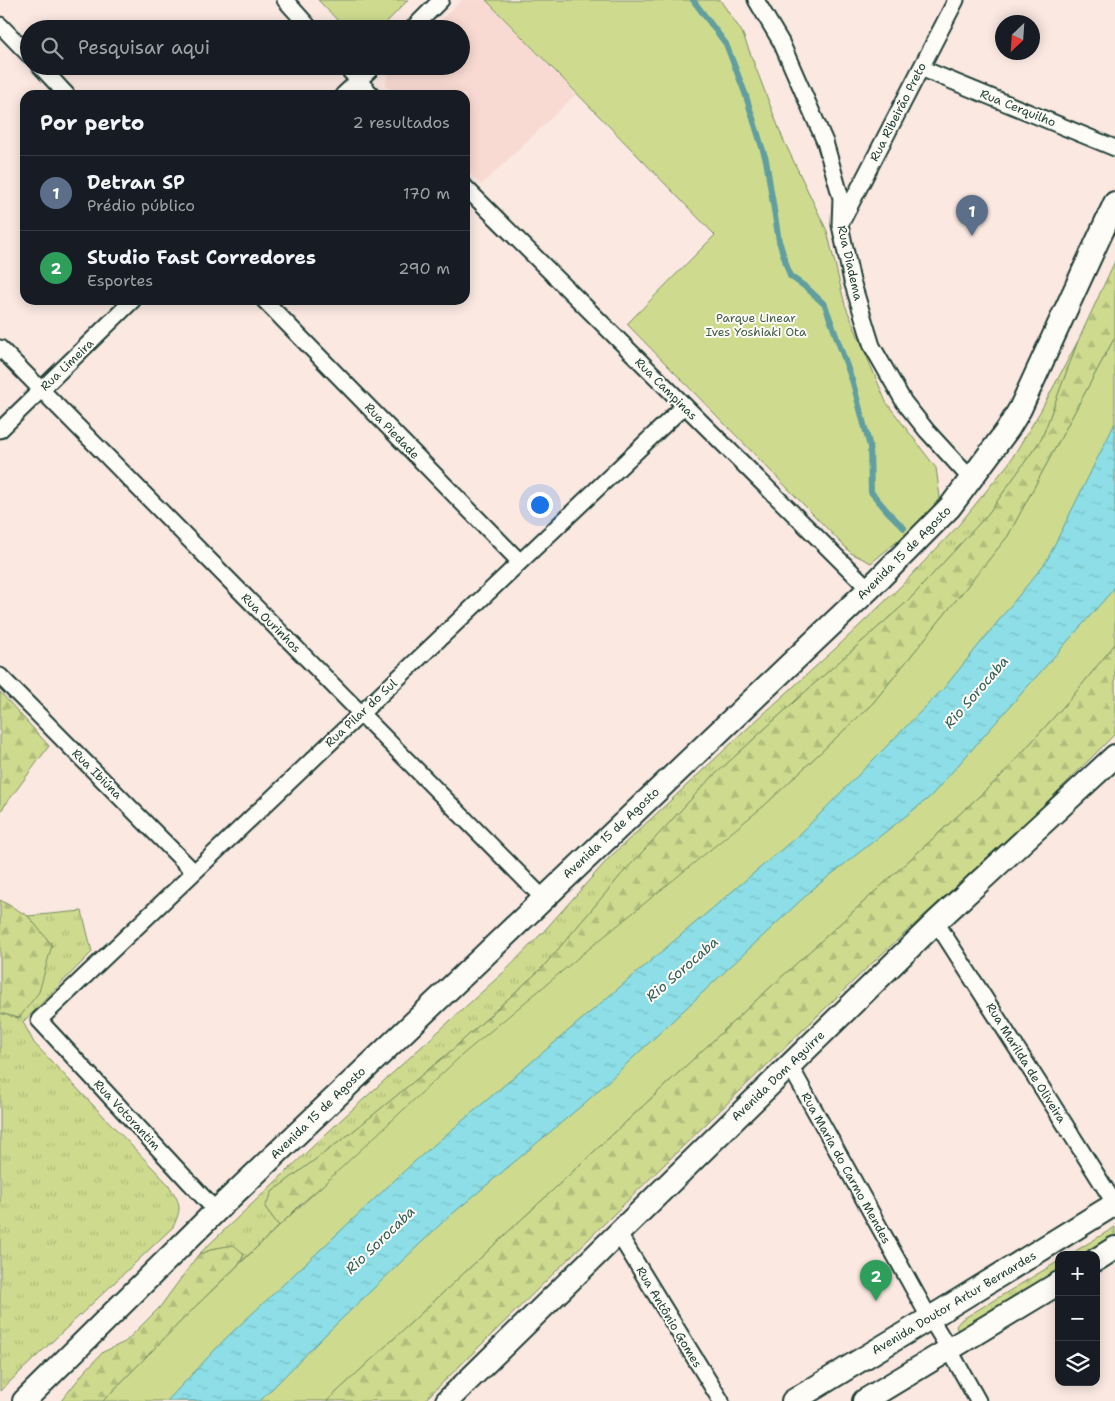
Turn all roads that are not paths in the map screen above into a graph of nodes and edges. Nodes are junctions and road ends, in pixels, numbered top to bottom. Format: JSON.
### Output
{"nodes":[{"id":1,"x":285,"y":0,"type":"edge"},
{"id":2,"x":442,"y":0,"type":"edge"},
{"id":3,"x":756,"y":0,"type":"edge"},
{"id":4,"x":956,"y":0,"type":"edge"},
{"id":5,"x":303,"y":20,"type":"edge"},
{"id":6,"x":421,"y":20,"type":"edge"},
{"id":7,"x":0,"y":25,"type":"edge"},
{"id":8,"x":20,"y":46,"type":"edge"},
{"id":9,"x":922,"y":68,"type":"junction"},
{"id":10,"x":48,"y":75,"type":"edge"},
{"id":11,"x":353,"y":75,"type":"edge"},
{"id":12,"x":364,"y":75,"type":"edge"},
{"id":13,"x":358,"y":80,"type":"junction"},
{"id":14,"x":62,"y":90,"type":"edge"},
{"id":15,"x":348,"y":90,"type":"edge"},
{"id":16,"x":367,"y":90,"type":"edge"},
{"id":17,"x":1115,"y":148,"type":"edge"},
{"id":18,"x":470,"y":192,"type":"edge"},
{"id":19,"x":1115,"y":203,"type":"edge"},
{"id":20,"x":840,"y":225,"type":"junction"},
{"id":21,"x":128,"y":305,"type":"edge"},
{"id":22,"x":269,"y":305,"type":"edge"},
{"id":23,"x":0,"y":348,"type":"edge"},
{"id":24,"x":41,"y":390,"type":"junction"},
{"id":25,"x":684,"y":406,"type":"junction"},
{"id":26,"x":0,"y":430,"type":"edge"},
{"id":27,"x":971,"y":479,"type":"junction"},
{"id":28,"x":520,"y":562,"type":"junction"},
{"id":29,"x":868,"y":589,"type":"junction"},
{"id":30,"x":0,"y":676,"type":"edge"},
{"id":31,"x":361,"y":714,"type":"junction"},
{"id":32,"x":1114,"y":760,"type":"edge"},
{"id":33,"x":194,"y":872,"type":"junction"},
{"id":34,"x":543,"y":898,"type":"junction"},
{"id":35,"x":936,"y":922,"type":"junction"},
{"id":36,"x":39,"y":1020,"type":"joint"},
{"id":37,"x":789,"y":1064,"type":"junction"},
{"id":38,"x":1115,"y":1204,"type":"edge"},
{"id":39,"x":216,"y":1210,"type":"junction"},
{"id":40,"x":618,"y":1233,"type":"junction"},
{"id":41,"x":1115,"y":1248,"type":"edge"},
{"id":42,"x":1100,"y":1257,"type":"edge"},
{"id":43,"x":1055,"y":1285,"type":"edge"},
{"id":44,"x":930,"y":1318,"type":"junction"},
{"id":45,"x":949,"y":1349,"type":"junction"},
{"id":46,"x":24,"y":1401,"type":"edge"},
{"id":47,"x":447,"y":1401,"type":"edge"},
{"id":48,"x":721,"y":1401,"type":"edge"},
{"id":49,"x":793,"y":1401,"type":"edge"},
{"id":50,"x":864,"y":1401,"type":"edge"},
{"id":51,"x":978,"y":1401,"type":"edge"}],
"edges":[{"from":1,"to":5,"type":"street"},
{"from":2,"to":6,"type":"street"},
{"from":3,"to":20,"type":"street","name":"Rua Diadema"},
{"from":4,"to":9,"type":"street","name":"Rua Ribeirão Preto"},
{"from":7,"to":8,"type":"street"},
{"from":9,"to":17,"type":"street","name":"Rua Cerquilho"},
{"from":9,"to":20,"type":"street","name":"Rua Ribeirão Preto"},
{"from":10,"to":14,"type":"street"},
{"from":11,"to":13,"type":"street"},
{"from":12,"to":13,"type":"street"},
{"from":13,"to":15,"type":"street"},
{"from":13,"to":16,"type":"street"},
{"from":18,"to":25,"type":"street","name":"Rua Campinas"},
{"from":19,"to":27,"type":"main road","name":"Avenida 15 de Agosto"},
{"from":20,"to":27,"type":"street","name":"Rua Diadema"},
{"from":21,"to":24,"type":"street","name":"Rua Limeira"},
{"from":22,"to":28,"type":"street","name":"Rua Piedade"},
{"from":23,"to":24,"type":"street","name":"Rua Ourinhos"},
{"from":24,"to":26,"type":"street","name":"Rua Limeira"},
{"from":24,"to":31,"type":"street","name":"Rua Ourinhos"},
{"from":25,"to":28,"type":"street","name":"Rua Pilar do Sul"},
{"from":25,"to":29,"type":"street","name":"Rua Campinas"},
{"from":27,"to":29,"type":"main road","name":"Avenida 15 de Agosto"},
{"from":28,"to":31,"type":"street","name":"Rua Pilar do Sul"},
{"from":29,"to":34,"type":"main road","name":"Avenida 15 de Agosto"},
{"from":30,"to":33,"type":"street","name":"Rua Ibiúna"},
{"from":31,"to":33,"type":"street","name":"Rua Pilar do Sul"},
{"from":31,"to":34,"type":"street","name":"Rua Ourinhos"},
{"from":32,"to":35,"type":"main road","name":"Avenida Dom Aguirre"},
{"from":33,"to":36,"type":"street","name":"Rua Pilar do Sul"},
{"from":34,"to":39,"type":"main road","name":"Avenida 15 de Agosto"},
{"from":35,"to":37,"type":"main road","name":"Avenida Dom Aguirre"},
{"from":35,"to":38,"type":"street","name":"Rua Marilda de Oliveira"},
{"from":36,"to":39,"type":"street","name":"Rua Votorantim"},
{"from":37,"to":40,"type":"main road","name":"Avenida Dom Aguirre"},
{"from":37,"to":44,"type":"street","name":"Rua Maria do Carmo Mendes"},
{"from":38,"to":44,"type":"main road","name":"Avenida Doutor Artur Bernardes"},
{"from":39,"to":46,"type":"main road","name":"Avenida 15 de Agosto"},
{"from":40,"to":47,"type":"main road","name":"Avenida Dom Aguirre"},
{"from":40,"to":48,"type":"street","name":"Rua Antônio Gomes"},
{"from":41,"to":42,"type":"main road"},
{"from":43,"to":45,"type":"main road"},
{"from":44,"to":45,"type":"street","name":"Rua Maria do Carmo Mendes"},
{"from":44,"to":49,"type":"main road","name":"Avenida Doutor Artur Bernardes"},
{"from":45,"to":50,"type":"main road"},
{"from":45,"to":51,"type":"street","name":"Rua Maria do Carmo Mendes"}]}
